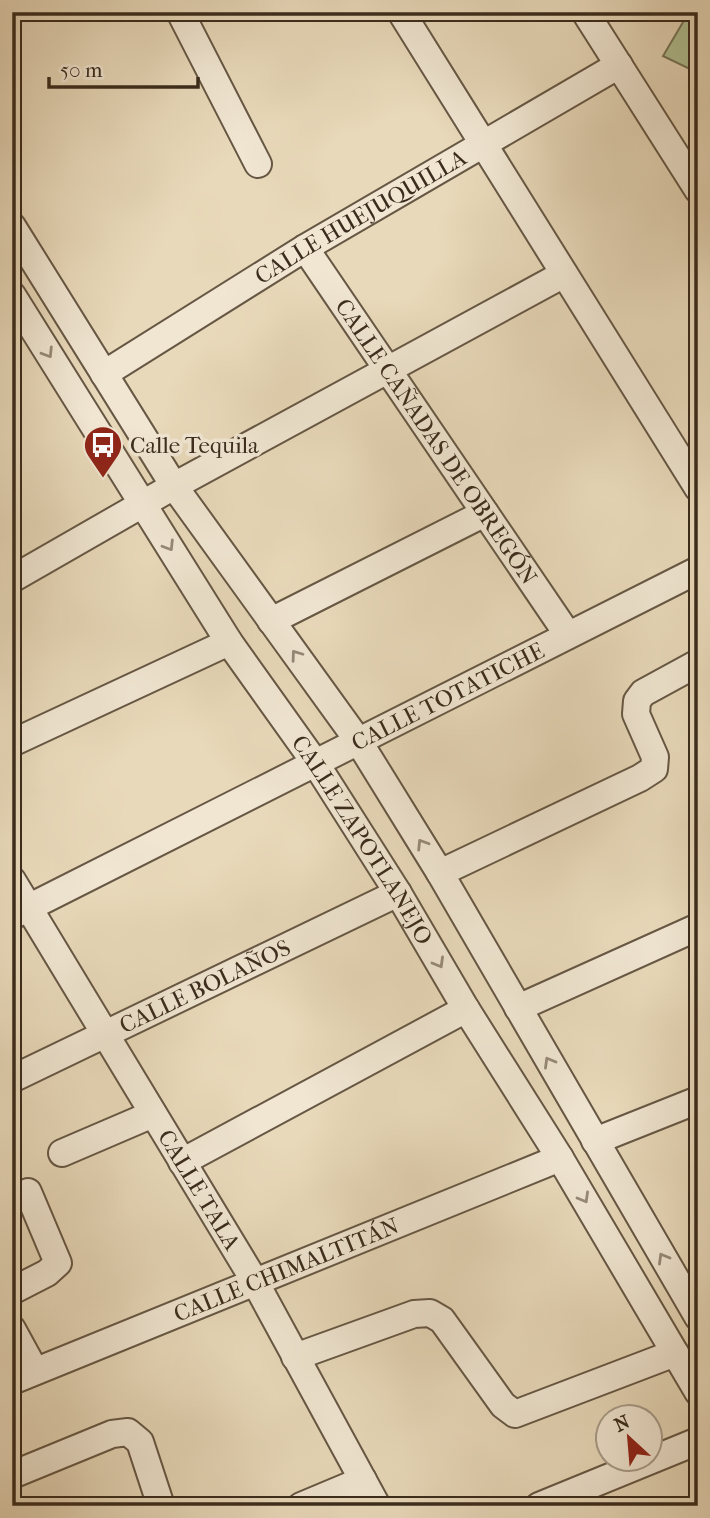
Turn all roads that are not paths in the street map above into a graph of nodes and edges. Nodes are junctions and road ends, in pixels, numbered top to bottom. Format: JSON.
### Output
{"nodes":[{"id":1,"x":180,"y":12,"type":"edge"},
{"id":2,"x":401,"y":12,"type":"edge"},
{"id":3,"x":585,"y":12,"type":"edge"},
{"id":4,"x":619,"y":65,"type":"junction"},
{"id":5,"x":483,"y":144,"type":"junction"},
{"id":6,"x":258,"y":164,"type":"dead end"},
{"id":7,"x":698,"y":190,"type":"edge"},
{"id":8,"x":12,"y":226,"type":"edge"},
{"id":9,"x":305,"y":248,"type":"junction"},
{"id":10,"x":564,"y":274,"type":"junction"},
{"id":11,"x":12,"y":295,"type":"edge"},
{"id":12,"x":387,"y":370,"type":"junction"},
{"id":13,"x":104,"y":374,"type":"junction"},
{"id":14,"x":174,"y":486,"type":"junction"},
{"id":15,"x":698,"y":488,"type":"edge"},
{"id":16,"x":144,"y":505,"type":"junction"},
{"id":17,"x":485,"y":513,"type":"junction"},
{"id":18,"x":698,"y":570,"type":"edge"},
{"id":19,"x":12,"y":579,"type":"edge"},
{"id":20,"x":271,"y":621,"type":"junction"},
{"id":21,"x":568,"y":635,"type":"junction"},
{"id":22,"x":229,"y":642,"type":"junction"},
{"id":23,"x":698,"y":663,"type":"edge"},
{"id":24,"x":359,"y":742,"type":"junction"},
{"id":25,"x":12,"y":743,"type":"edge"},
{"id":26,"x":316,"y":764,"type":"junction"},
{"id":27,"x":440,"y":873,"type":"junction"},
{"id":28,"x":12,"y":880,"type":"edge"},
{"id":29,"x":398,"y":893,"type":"junction"},
{"id":30,"x":21,"y":912,"type":"edge"},
{"id":31,"x":698,"y":928,"type":"edge"},
{"id":32,"x":518,"y":1008,"type":"junction"},
{"id":33,"x":466,"y":1009,"type":"junction"},
{"id":34,"x":105,"y":1034,"type":"junction"},
{"id":35,"x":12,"y":1079,"type":"edge"},
{"id":36,"x":698,"y":1100,"type":"edge"},
{"id":37,"x":153,"y":1114,"type":"junction"},
{"id":38,"x":595,"y":1141,"type":"junction"},
{"id":39,"x":62,"y":1153,"type":"dead end"},
{"id":40,"x":560,"y":1158,"type":"junction"},
{"id":41,"x":182,"y":1162,"type":"junction"},
{"id":42,"x":28,"y":1192,"type":"dead end"},
{"id":43,"x":254,"y":1280,"type":"junction"},
{"id":44,"x":12,"y":1292,"type":"edge"},
{"id":45,"x":698,"y":1317,"type":"edge"},
{"id":46,"x":12,"y":1329,"type":"edge"},
{"id":47,"x":675,"y":1353,"type":"junction"},
{"id":48,"x":295,"y":1357,"type":"junction"},
{"id":49,"x":24,"y":1376,"type":"edge"},
{"id":50,"x":698,"y":1392,"type":"edge"},
{"id":51,"x":698,"y":1441,"type":"edge"},
{"id":52,"x":12,"y":1475,"type":"edge"},
{"id":53,"x":363,"y":1480,"type":"junction"},
{"id":54,"x":160,"y":1506,"type":"edge"},
{"id":55,"x":301,"y":1506,"type":"edge"},
{"id":56,"x":377,"y":1506,"type":"edge"},
{"id":57,"x":539,"y":1506,"type":"edge"}],
"edges":[{"from":1,"to":6,"type":"street"},
{"from":2,"to":5,"type":"street"},
{"from":3,"to":4,"type":"street"},
{"from":4,"to":5,"type":"street","name":"CALLE HUEJUQUILLA"},
{"from":4,"to":7,"type":"street"},
{"from":5,"to":9,"type":"street","name":"CALLE HUEJUQUILLA"},
{"from":5,"to":10,"type":"street"},
{"from":8,"to":13,"type":"street","name":"CALLE ZAPOTLANEJO"},
{"from":9,"to":12,"type":"street","name":"CALLE CAÑADAS DE OBREGÓN"},
{"from":9,"to":13,"type":"street","name":"CALLE HUEJUQUILLA"},
{"from":10,"to":12,"type":"street"},
{"from":10,"to":15,"type":"street"},
{"from":11,"to":16,"type":"street","name":"CALLE ZAPOTLANEJO","one_way":true},
{"from":12,"to":14,"type":"street"},
{"from":12,"to":17,"type":"street","name":"CALLE CAÑADAS DE OBREGÓN"},
{"from":13,"to":14,"type":"street","name":"CALLE ZAPOTLANEJO"},
{"from":14,"to":16,"type":"street"},
{"from":14,"to":20,"type":"street","name":"CALLE ZAPOTLANEJO"},
{"from":16,"to":19,"type":"street"},
{"from":16,"to":22,"type":"street","name":"CALLE ZAPOTLANEJO","one_way":true},
{"from":17,"to":20,"type":"street"},
{"from":17,"to":21,"type":"street","name":"CALLE CAÑADAS DE OBREGÓN"},
{"from":18,"to":21,"type":"street","name":"CALLE TOTATICHE"},
{"from":24,"to":20,"type":"street","name":"CALLE ZAPOTLANEJO","one_way":true},
{"from":21,"to":24,"type":"street","name":"CALLE TOTATICHE"},
{"from":22,"to":25,"type":"street"},
{"from":22,"to":26,"type":"street","name":"CALLE ZAPOTLANEJO"},
{"from":23,"to":27,"type":"street"},
{"from":24,"to":26,"type":"street","name":"CALLE TOTATICHE"},
{"from":27,"to":24,"type":"street","name":"CALLE ZAPOTLANEJO","one_way":true},
{"from":26,"to":29,"type":"street","name":"CALLE ZAPOTLANEJO"},
{"from":26,"to":30,"type":"street","name":"CALLE TOTATICHE"},
{"from":27,"to":32,"type":"street","name":"CALLE ZAPOTLANEJO"},
{"from":28,"to":30,"type":"street","name":"CALLE TALA"},
{"from":29,"to":33,"type":"street","name":"CALLE ZAPOTLANEJO","one_way":true},
{"from":29,"to":34,"type":"street","name":"CALLE BOLAÑOS"},
{"from":30,"to":34,"type":"street","name":"CALLE TALA"},
{"from":31,"to":32,"type":"street"},
{"from":38,"to":32,"type":"street","name":"CALLE ZAPOTLANEJO","one_way":true},
{"from":33,"to":40,"type":"street","name":"CALLE ZAPOTLANEJO"},
{"from":33,"to":41,"type":"street"},
{"from":34,"to":35,"type":"street","name":"CALLE BOLAÑOS"},
{"from":34,"to":37,"type":"street","name":"CALLE TALA"},
{"from":36,"to":38,"type":"street"},
{"from":37,"to":39,"type":"street"},
{"from":37,"to":41,"type":"street","name":"CALLE TALA"},
{"from":45,"to":38,"type":"street","name":"CALLE ZAPOTLANEJO","one_way":true},
{"from":40,"to":43,"type":"street","name":"CALLE CHIMALTITÁN"},
{"from":40,"to":47,"type":"street","name":"CALLE ZAPOTLANEJO","one_way":true},
{"from":41,"to":43,"type":"street","name":"CALLE TALA"},
{"from":42,"to":44,"type":"street"},
{"from":43,"to":48,"type":"street","name":"CALLE TALA"},
{"from":43,"to":49,"type":"street","name":"CALLE CHIMALTITÁN"},
{"from":46,"to":49,"type":"street"},
{"from":47,"to":48,"type":"street"},
{"from":47,"to":50,"type":"street","name":"CALLE ZAPOTLANEJO"},
{"from":48,"to":53,"type":"street","name":"CALLE TALA"},
{"from":51,"to":57,"type":"street"},
{"from":52,"to":54,"type":"street"},
{"from":53,"to":55,"type":"street"},
{"from":53,"to":56,"type":"street","name":"CALLE TALA"}]}
